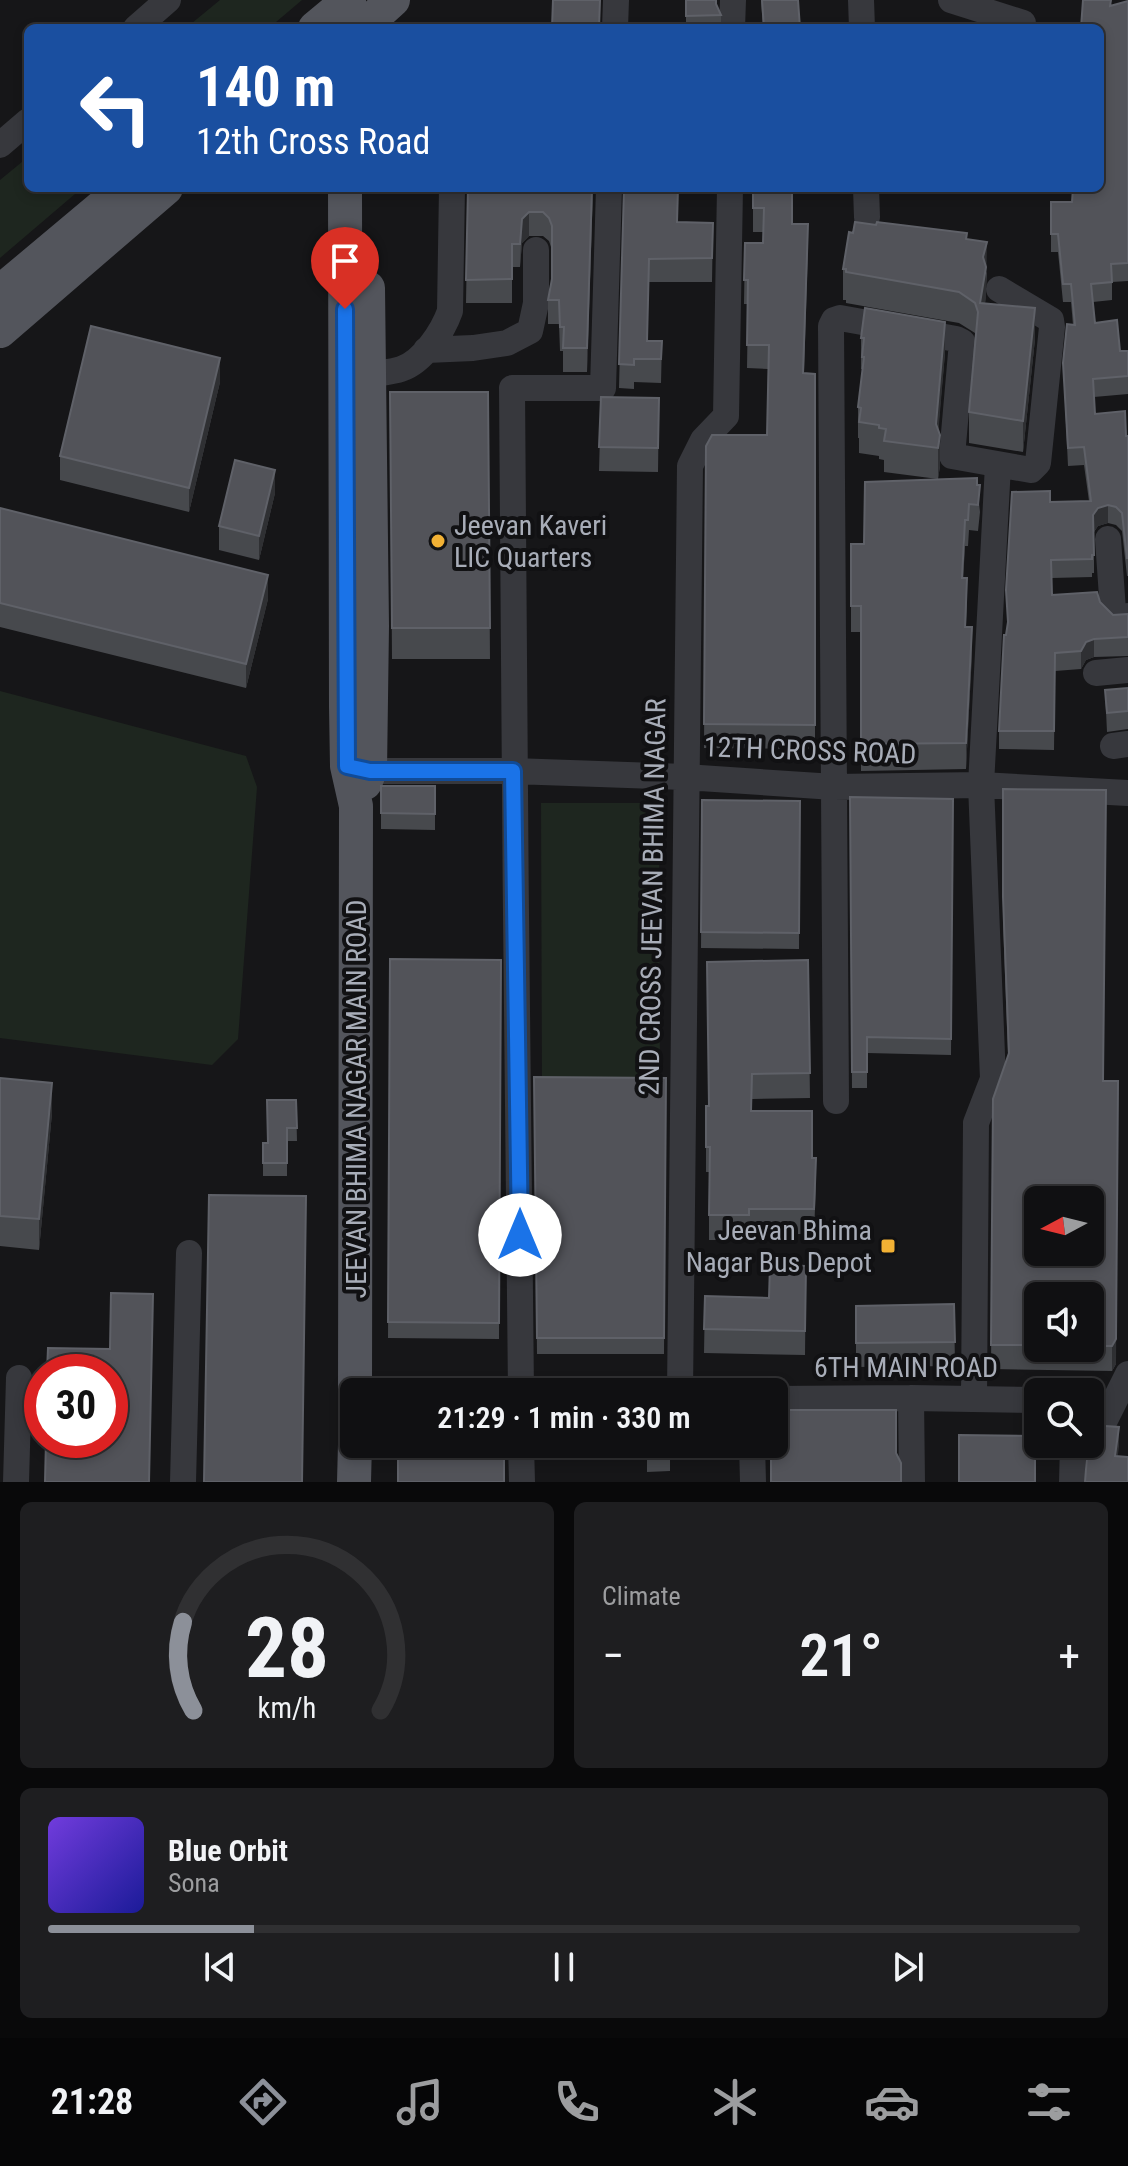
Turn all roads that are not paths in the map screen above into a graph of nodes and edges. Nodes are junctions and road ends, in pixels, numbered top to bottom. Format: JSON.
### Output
{"nodes":[{"id":1,"x":168,"y":0,"type":"edge"},
{"id":2,"x":393,"y":0,"type":"edge"},
{"id":3,"x":616,"y":0,"type":"edge"},
{"id":4,"x":733,"y":0,"type":"edge"},
{"id":5,"x":861,"y":0,"type":"edge"},
{"id":6,"x":951,"y":0,"type":"edge"},
{"id":7,"x":348,"y":19,"type":"edge"},
{"id":8,"x":141,"y":24,"type":"edge"},
{"id":9,"x":615,"y":24,"type":"edge"},
{"id":10,"x":732,"y":24,"type":"edge"},
{"id":11,"x":862,"y":24,"type":"edge"},
{"id":12,"x":1023,"y":24,"type":"edge"},
{"id":13,"x":24,"y":124,"type":"edge"},
{"id":14,"x":0,"y":145,"type":"edge"},
{"id":15,"x":119,"y":192,"type":"edge"},
{"id":16,"x":161,"y":192,"type":"edge"},
{"id":17,"x":345,"y":192,"type":"edge"},
{"id":18,"x":367,"y":192,"type":"edge"},
{"id":19,"x":452,"y":192,"type":"edge"},
{"id":20,"x":609,"y":192,"type":"edge"},
{"id":21,"x":730,"y":192,"type":"edge"},
{"id":22,"x":866,"y":192,"type":"edge"},
{"id":23,"x":867,"y":217,"type":"dead end"},
{"id":24,"x":536,"y":250,"type":"dead end"},
{"id":25,"x":999,"y":289,"type":"dead end"},
{"id":26,"x":0,"y":292,"type":"edge"},
{"id":27,"x":0,"y":331,"type":"edge"},
{"id":28,"x":426,"y":350,"type":"junction"},
{"id":29,"x":369,"y":375,"type":"junction"},
{"id":30,"x":998,"y":465,"type":"junction"},
{"id":31,"x":1108,"y":539,"type":"dead end"},
{"id":32,"x":1128,"y":616,"type":"edge"},
{"id":33,"x":1128,"y":670,"type":"edge"},
{"id":34,"x":1096,"y":673,"type":"dead end"},
{"id":35,"x":358,"y":768,"type":"junction"},
{"id":36,"x":513,"y":771,"type":"junction"},
{"id":37,"x":685,"y":777,"type":"junction"},
{"id":38,"x":981,"y":785,"type":"junction"},
{"id":39,"x":834,"y":787,"type":"junction"},
{"id":40,"x":1128,"y":793,"type":"edge"},
{"id":41,"x":836,"y":1101,"type":"dead end"},
{"id":42,"x":189,"y":1253,"type":"dead end"},
{"id":43,"x":1128,"y":1374,"type":"edge"},
{"id":44,"x":19,"y":1378,"type":"dead end"},
{"id":45,"x":355,"y":1378,"type":"edge"},
{"id":46,"x":521,"y":1378,"type":"edge"},
{"id":47,"x":680,"y":1378,"type":"edge"},
{"id":48,"x":911,"y":1398,"type":"junction"},
{"id":49,"x":788,"y":1399,"type":"edge"},
{"id":50,"x":974,"y":1399,"type":"junction"},
{"id":51,"x":1024,"y":1400,"type":"edge"},
{"id":52,"x":1107,"y":1422,"type":"edge"},
{"id":53,"x":355,"y":1458,"type":"edge"},
{"id":54,"x":521,"y":1458,"type":"edge"},
{"id":55,"x":752,"y":1458,"type":"edge"},
{"id":56,"x":1073,"y":1458,"type":"edge"},
{"id":57,"x":16,"y":1482,"type":"edge"},
{"id":58,"x":183,"y":1482,"type":"edge"},
{"id":59,"x":354,"y":1482,"type":"edge"},
{"id":60,"x":522,"y":1482,"type":"edge"},
{"id":61,"x":753,"y":1482,"type":"edge"},
{"id":62,"x":912,"y":1482,"type":"edge"},
{"id":63,"x":1072,"y":1482,"type":"edge"}],
"edges":[{"from":1,"to":8,"type":"street"},
{"from":2,"to":7,"type":"main road"},
{"from":3,"to":9,"type":"street"},
{"from":4,"to":10,"type":"street"},
{"from":5,"to":11,"type":"street"},
{"from":6,"to":12,"type":"street"},
{"from":13,"to":14,"type":"street"},
{"from":15,"to":26,"type":"main road"},
{"from":16,"to":27,"type":"main road"},
{"from":17,"to":35,"type":"main road","name":"JEEVAN BHIMA NAGAR MAIN ROAD"},
{"from":18,"to":29,"type":"main road","name":"JEEVAN BHIMA NAGAR MAIN ROAD"},
{"from":19,"to":28,"type":"street"},
{"from":20,"to":36,"type":"street"},
{"from":21,"to":37,"type":"street","name":"2ND CROSS JEEVAN BHIMA NAGAR"},
{"from":22,"to":23,"type":"street"},
{"from":24,"to":28,"type":"street"},
{"from":25,"to":30,"type":"street"},
{"from":28,"to":29,"type":"street"},
{"from":29,"to":35,"type":"main road","name":"JEEVAN BHIMA NAGAR MAIN ROAD"},
{"from":30,"to":38,"type":"street"},
{"from":30,"to":39,"type":"street"},
{"from":31,"to":32,"type":"street"},
{"from":33,"to":34,"type":"street"},
{"from":35,"to":36,"type":"street","name":"12TH CROSS ROAD"},
{"from":35,"to":45,"type":"main road","name":"JEEVAN BHIMA NAGAR MAIN ROAD"},
{"from":36,"to":37,"type":"street","name":"12TH CROSS ROAD"},
{"from":36,"to":46,"type":"street"},
{"from":37,"to":39,"type":"street","name":"12TH CROSS ROAD"},
{"from":37,"to":47,"type":"street","name":"2ND CROSS JEEVAN BHIMA NAGAR"},
{"from":38,"to":39,"type":"street","name":"12TH CROSS ROAD"},
{"from":38,"to":40,"type":"street","name":"12TH CROSS ROAD"},
{"from":38,"to":50,"type":"street"},
{"from":39,"to":41,"type":"street"},
{"from":42,"to":58,"type":"street"},
{"from":43,"to":52,"type":"street"},
{"from":44,"to":57,"type":"street"},
{"from":48,"to":49,"type":"street","name":"6TH MAIN ROAD"},
{"from":48,"to":50,"type":"street","name":"6TH MAIN ROAD"},
{"from":48,"to":62,"type":"street"},
{"from":50,"to":51,"type":"street","name":"6TH MAIN ROAD"},
{"from":53,"to":59,"type":"main road"},
{"from":54,"to":60,"type":"street"},
{"from":55,"to":61,"type":"street"},
{"from":56,"to":63,"type":"street"}]}
